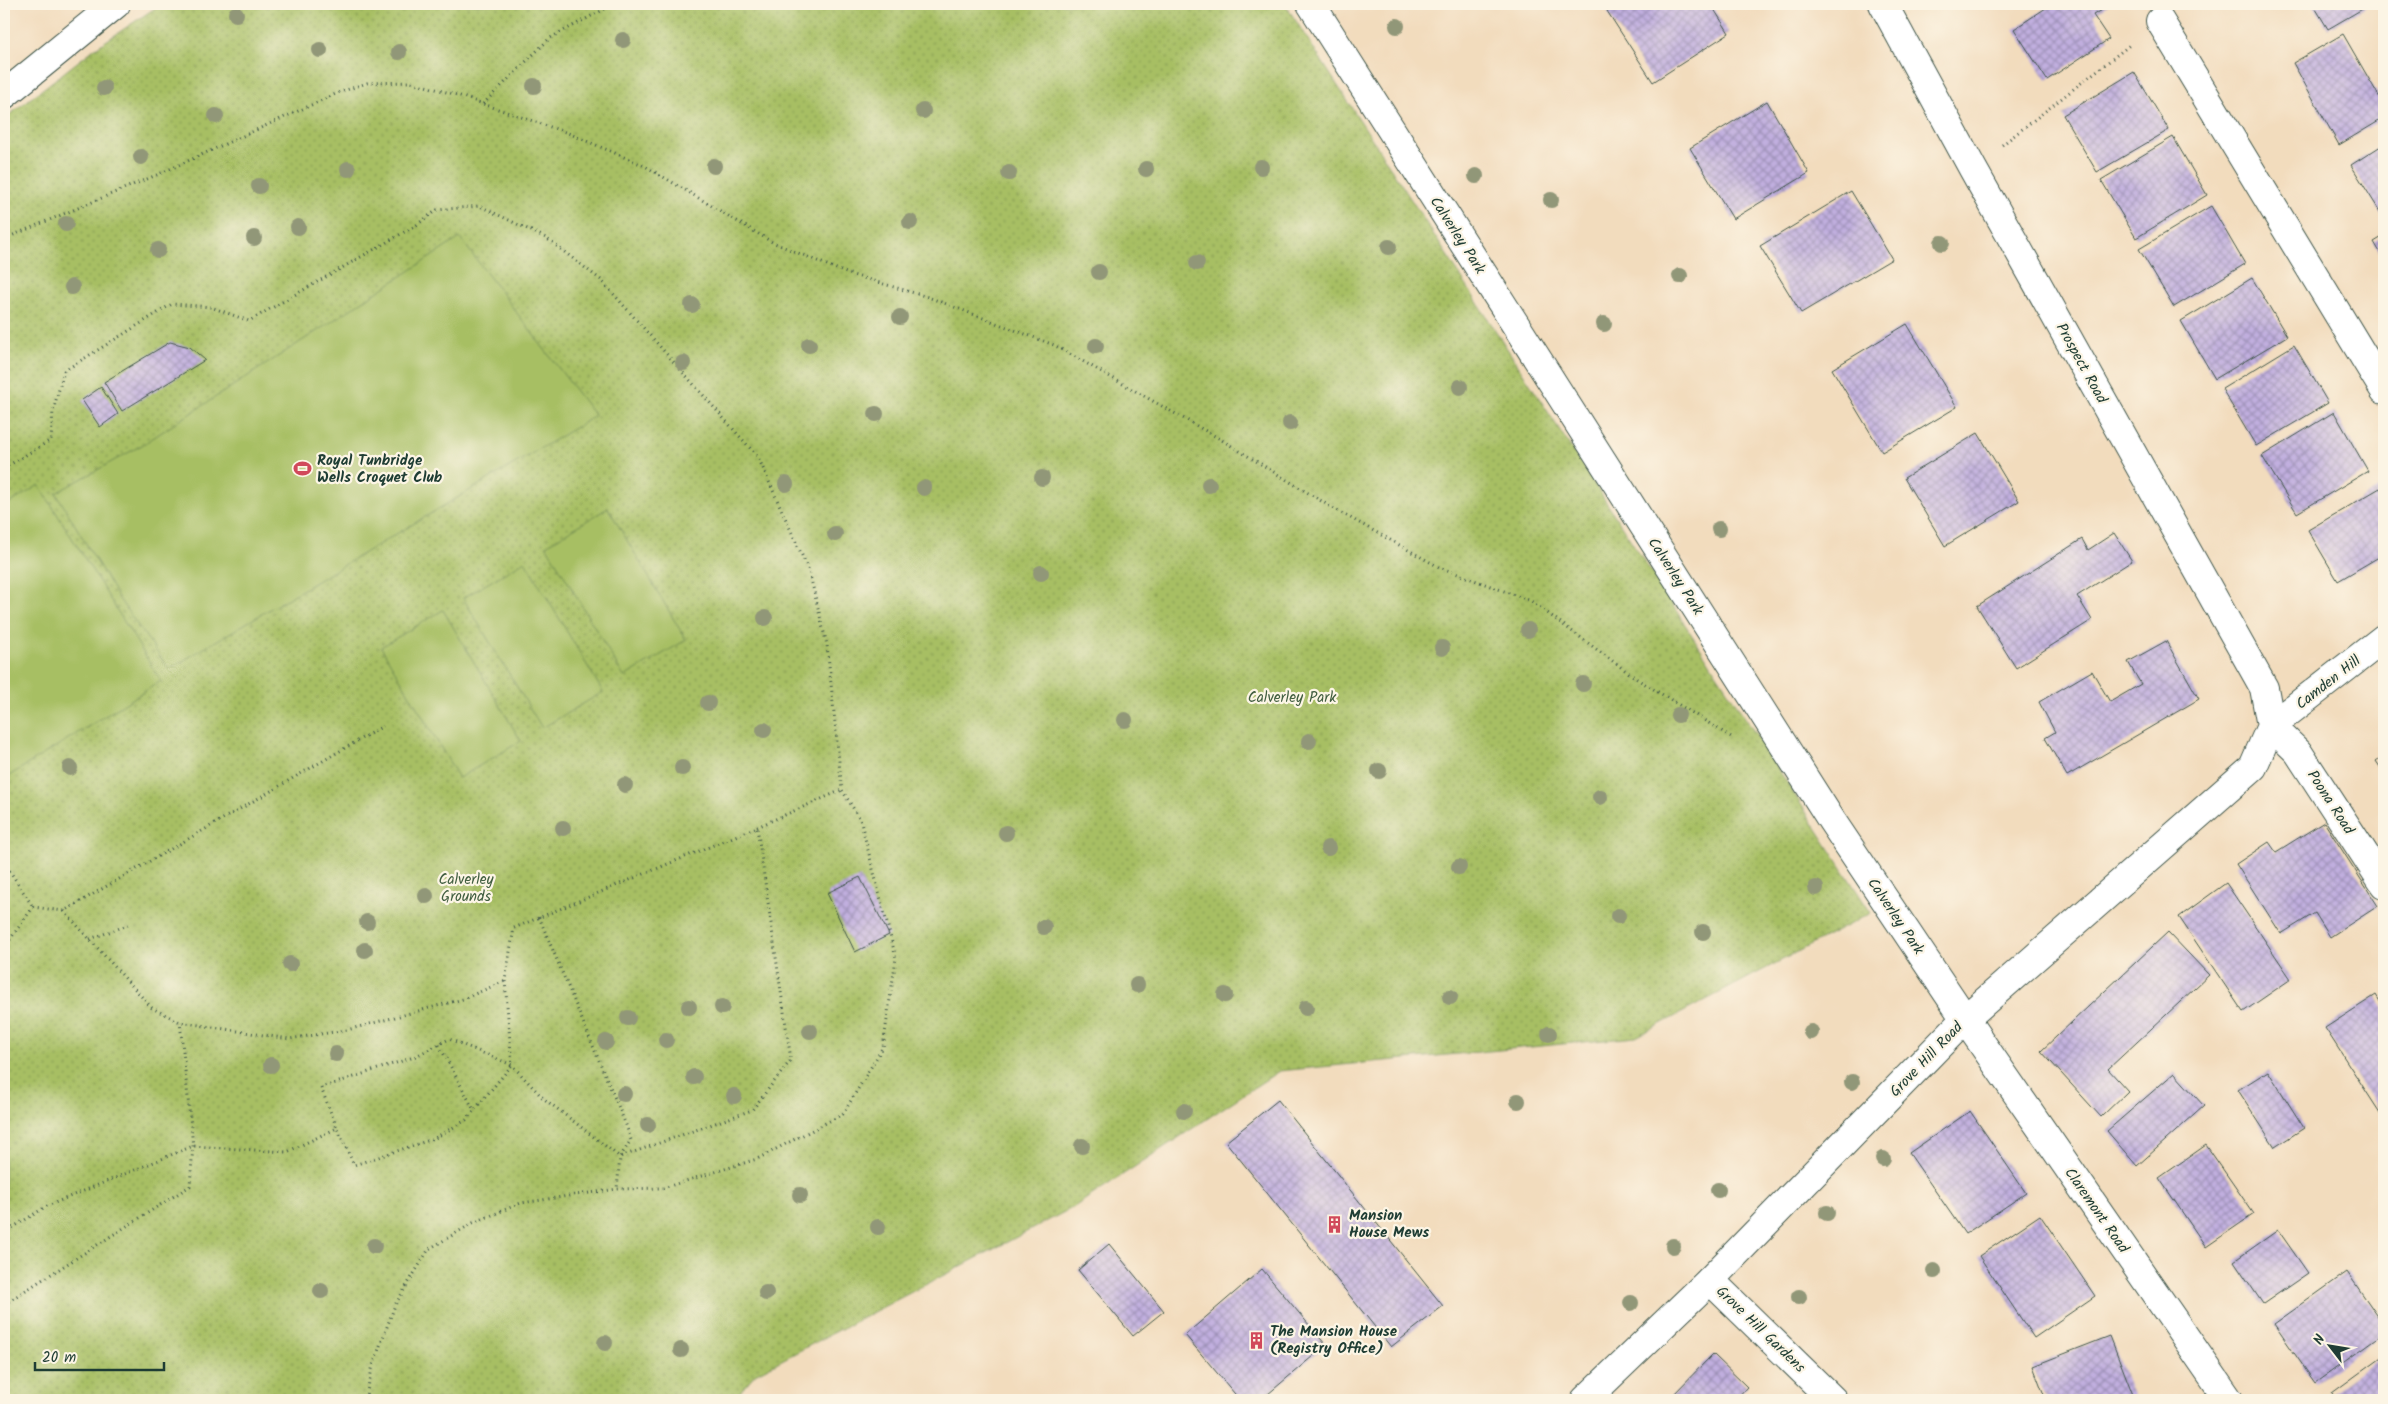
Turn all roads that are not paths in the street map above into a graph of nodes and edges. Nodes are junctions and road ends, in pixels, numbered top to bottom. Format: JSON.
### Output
{"nodes":[{"id":1,"x":116,"y":4,"type":"edge"},
{"id":2,"x":1310,"y":4,"type":"edge"},
{"id":3,"x":1883,"y":4,"type":"edge"},
{"id":4,"x":2160,"y":21,"type":"road end"},
{"id":5,"x":4,"y":95,"type":"edge"},
{"id":6,"x":2384,"y":390,"type":"edge"},
{"id":7,"x":2384,"y":638,"type":"edge"},
{"id":8,"x":2271,"y":726,"type":"junction"},
{"id":9,"x":2384,"y":884,"type":"edge"},
{"id":10,"x":1965,"y":1019,"type":"junction"},
{"id":11,"x":1710,"y":1280,"type":"junction"},
{"id":12,"x":1585,"y":1400,"type":"edge"},
{"id":13,"x":1833,"y":1400,"type":"edge"},
{"id":14,"x":2229,"y":1400,"type":"edge"}],
"edges":[{"from":1,"to":5,"type":"street"},
{"from":2,"to":10,"type":"street","name":"Calverley Park"},
{"from":3,"to":8,"type":"street","name":"Prospect Road"},
{"from":4,"to":6,"type":"street"},
{"from":7,"to":8,"type":"street","name":"Camden Hill"},
{"from":8,"to":9,"type":"street","name":"Poona Road"},
{"from":8,"to":10,"type":"street","name":"Grove Hill Road"},
{"from":10,"to":11,"type":"street","name":"Grove Hill Road"},
{"from":10,"to":14,"type":"street","name":"Claremont Road"},
{"from":11,"to":12,"type":"street","name":"Grove Hill Road"},
{"from":11,"to":13,"type":"street","name":"Grove Hill Gardens"}]}
